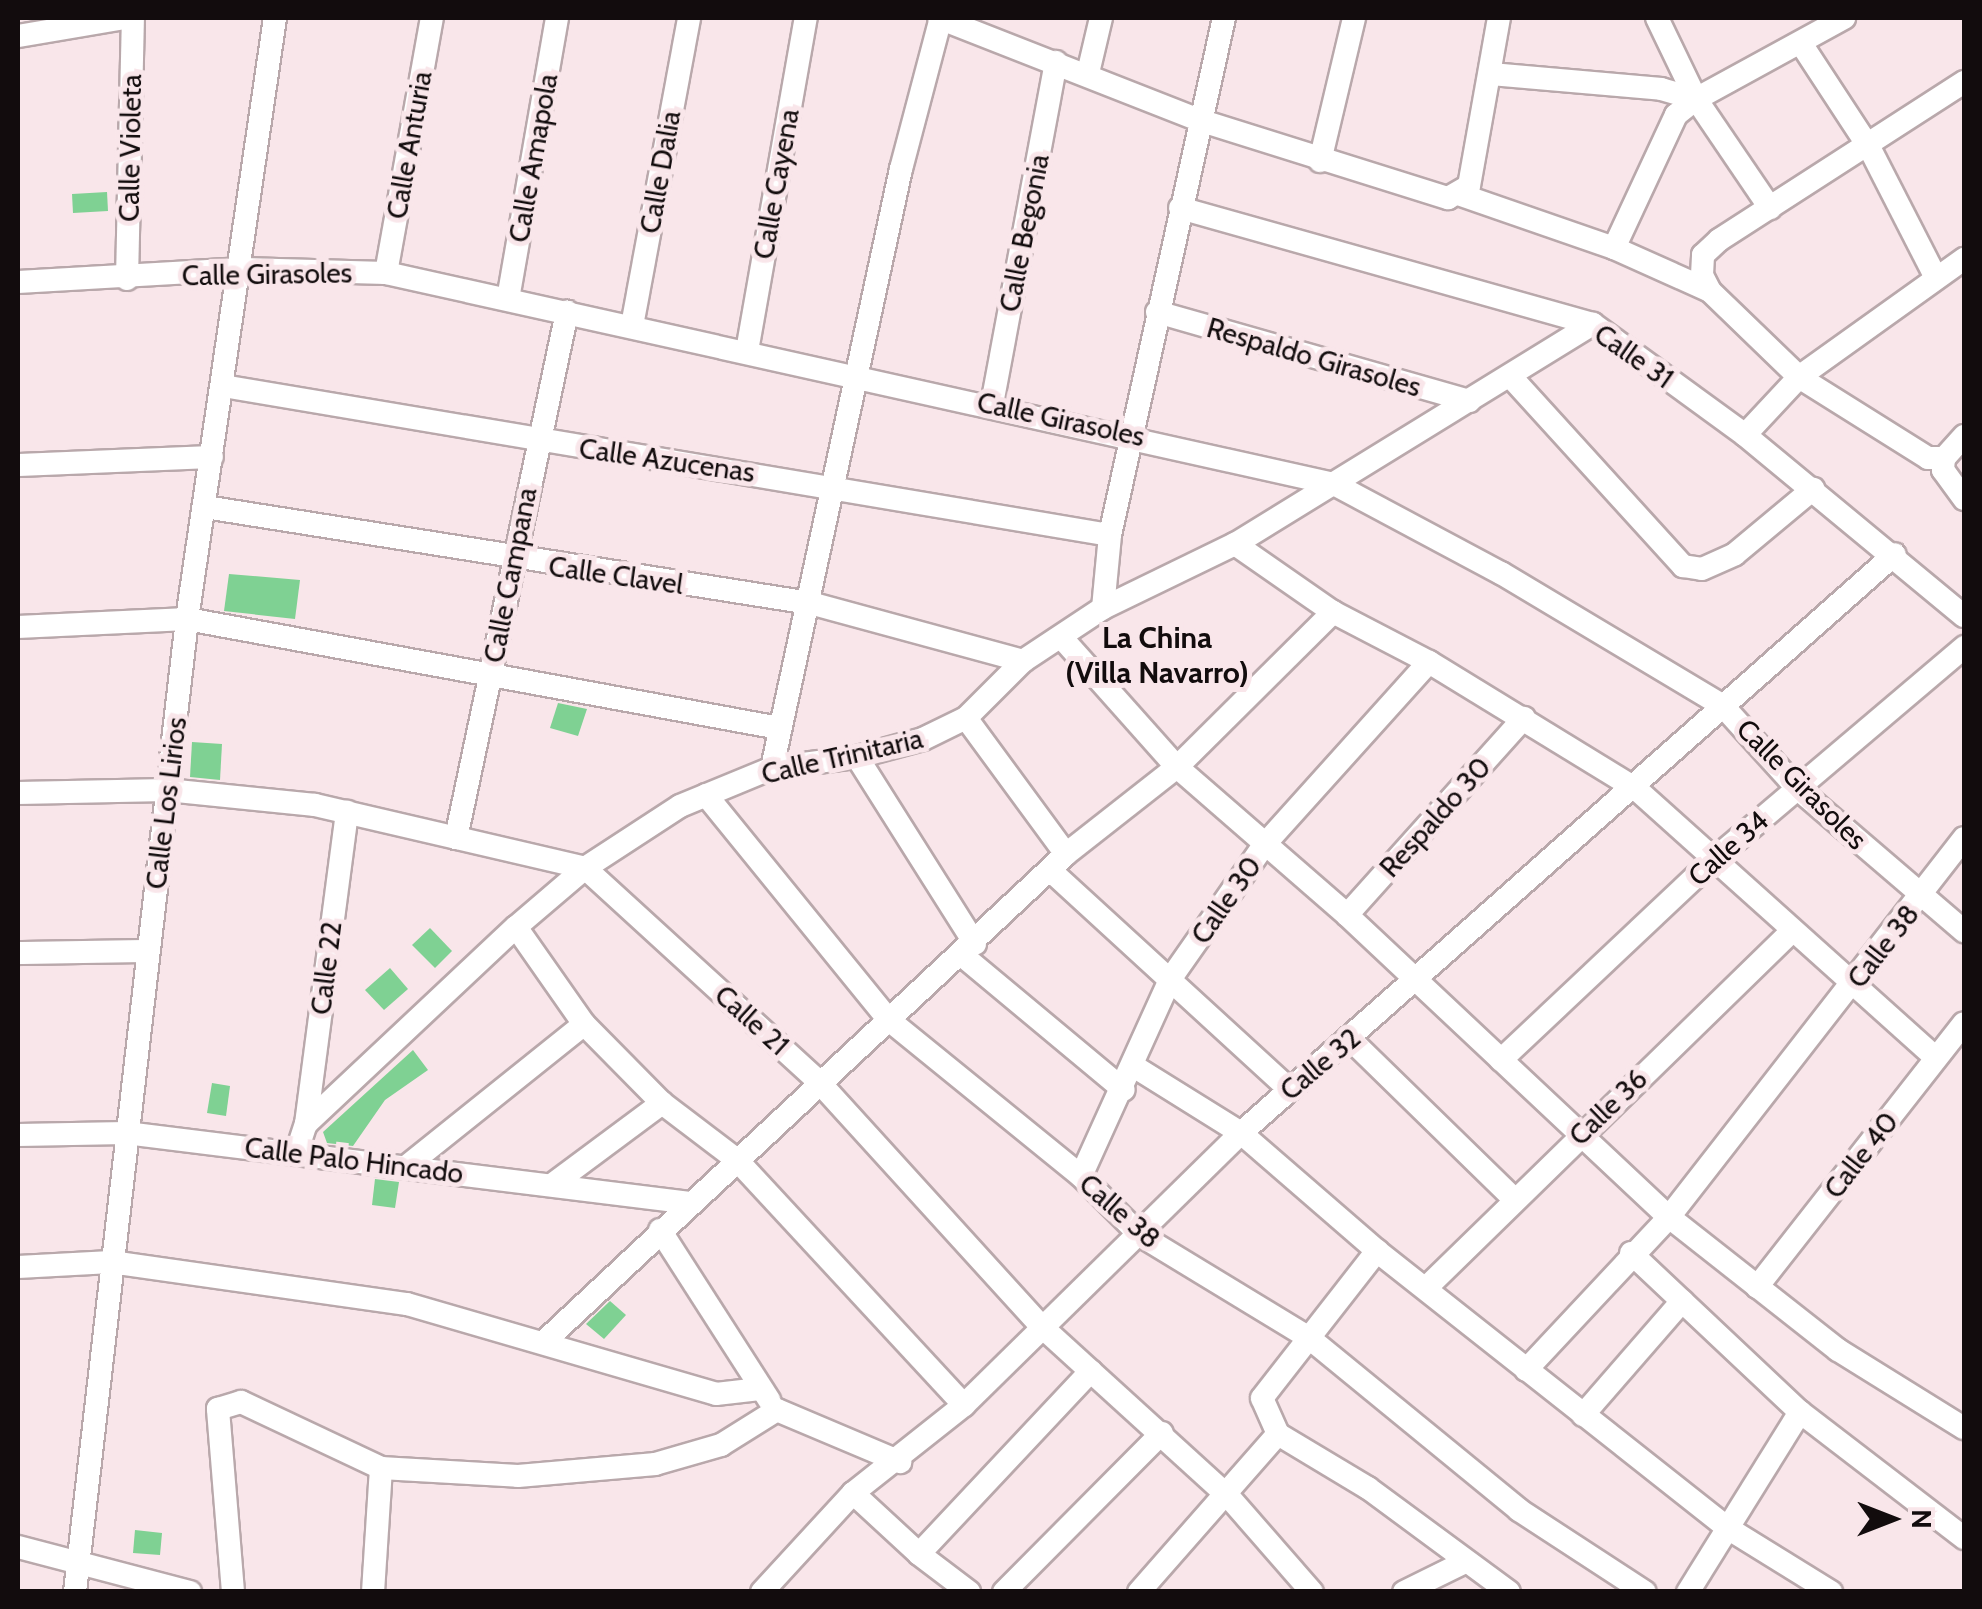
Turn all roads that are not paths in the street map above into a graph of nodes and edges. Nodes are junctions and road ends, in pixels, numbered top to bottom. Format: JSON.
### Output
{"nodes":[{"id":1,"x":124,"y":18,"type":"edge"},
{"id":2,"x":133,"y":18,"type":"edge"},
{"id":3,"x":275,"y":18,"type":"edge"},
{"id":4,"x":432,"y":18,"type":"edge"},
{"id":5,"x":557,"y":18,"type":"edge"},
{"id":6,"x":689,"y":18,"type":"edge"},
{"id":7,"x":806,"y":18,"type":"edge"},
{"id":8,"x":940,"y":18,"type":"edge"},
{"id":9,"x":1101,"y":18,"type":"edge"},
{"id":10,"x":1224,"y":18,"type":"edge"},
{"id":11,"x":1354,"y":18,"type":"edge"},
{"id":12,"x":1500,"y":18,"type":"edge"},
{"id":13,"x":1657,"y":18,"type":"edge"},
{"id":14,"x":1844,"y":18,"type":"edge"},
{"id":15,"x":18,"y":36,"type":"edge"},
{"id":16,"x":1802,"y":46,"type":"junction"},
{"id":17,"x":1056,"y":62,"type":"junction"},
{"id":18,"x":1088,"y":74,"type":"junction"},
{"id":19,"x":1490,"y":74,"type":"junction"},
{"id":20,"x":1964,"y":82,"type":"edge"},
{"id":21,"x":1696,"y":99,"type":"junction"},
{"id":22,"x":1202,"y":121,"type":"junction"},
{"id":23,"x":1870,"y":148,"type":"junction"},
{"id":24,"x":1320,"y":161,"type":"junction"},
{"id":25,"x":1461,"y":195,"type":"junction"},
{"id":26,"x":1180,"y":208,"type":"junction"},
{"id":27,"x":1770,"y":208,"type":"junction"},
{"id":28,"x":1614,"y":248,"type":"junction"},
{"id":29,"x":1964,"y":260,"type":"edge"},
{"id":30,"x":243,"y":269,"type":"junction"},
{"id":31,"x":386,"y":273,"type":"junction"},
{"id":32,"x":1936,"y":276,"type":"junction"},
{"id":33,"x":127,"y":279,"type":"junction"},
{"id":34,"x":18,"y":282,"type":"edge"},
{"id":35,"x":1710,"y":291,"type":"junction"},
{"id":36,"x":508,"y":299,"type":"junction"},
{"id":37,"x":567,"y":312,"type":"junction"},
{"id":38,"x":1157,"y":312,"type":"junction"},
{"id":39,"x":1593,"y":324,"type":"junction"},
{"id":40,"x":632,"y":326,"type":"junction"},
{"id":41,"x":746,"y":351,"type":"junction"},
{"id":42,"x":860,"y":375,"type":"junction"},
{"id":43,"x":1511,"y":377,"type":"junction"},
{"id":44,"x":1799,"y":377,"type":"junction"},
{"id":45,"x":223,"y":386,"type":"junction"},
{"id":46,"x":1470,"y":402,"type":"junction"},
{"id":47,"x":992,"y":404,"type":"junction"},
{"id":48,"x":1136,"y":434,"type":"junction"},
{"id":49,"x":1745,"y":436,"type":"junction"},
{"id":50,"x":1964,"y":436,"type":"edge"},
{"id":51,"x":537,"y":442,"type":"junction"},
{"id":52,"x":212,"y":457,"type":"junction"},
{"id":53,"x":1944,"y":458,"type":"junction"},
{"id":54,"x":18,"y":465,"type":"edge"},
{"id":55,"x":837,"y":484,"type":"junction"},
{"id":56,"x":1334,"y":484,"type":"junction"},
{"id":57,"x":1813,"y":489,"type":"junction"},
{"id":58,"x":1964,"y":499,"type":"edge"},
{"id":59,"x":205,"y":507,"type":"junction"},
{"id":60,"x":1110,"y":535,"type":"junction"},
{"id":61,"x":1235,"y":544,"type":"junction"},
{"id":62,"x":1895,"y":554,"type":"junction"},
{"id":63,"x":514,"y":560,"type":"junction"},
{"id":64,"x":810,"y":604,"type":"junction"},
{"id":65,"x":1103,"y":608,"type":"junction"},
{"id":66,"x":1333,"y":612,"type":"junction"},
{"id":67,"x":1964,"y":616,"type":"edge"},
{"id":68,"x":187,"y":618,"type":"junction"},
{"id":69,"x":18,"y":627,"type":"edge"},
{"id":70,"x":1061,"y":638,"type":"junction"},
{"id":71,"x":1964,"y":647,"type":"edge"},
{"id":72,"x":1024,"y":661,"type":"junction"},
{"id":73,"x":1429,"y":662,"type":"junction"},
{"id":74,"x":490,"y":676,"type":"junction"},
{"id":75,"x":1723,"y":706,"type":"junction"},
{"id":76,"x":966,"y":718,"type":"junction"},
{"id":77,"x":1524,"y":718,"type":"junction"},
{"id":78,"x":779,"y":728,"type":"junction"},
{"id":79,"x":857,"y":757,"type":"junction"},
{"id":80,"x":1177,"y":767,"type":"junction"},
{"id":81,"x":772,"y":768,"type":"junction"},
{"id":82,"x":1635,"y":788,"type":"junction"},
{"id":83,"x":1797,"y":788,"type":"junction"},
{"id":84,"x":167,"y":790,"type":"junction"},
{"id":85,"x":18,"y":793,"type":"edge"},
{"id":86,"x":706,"y":795,"type":"junction"},
{"id":87,"x":346,"y":812,"type":"junction"},
{"id":88,"x":456,"y":838,"type":"junction"},
{"id":89,"x":1964,"y":838,"type":"edge"},
{"id":90,"x":1265,"y":844,"type":"junction"},
{"id":91,"x":1712,"y":861,"type":"junction"},
{"id":92,"x":1059,"y":862,"type":"junction"},
{"id":93,"x":585,"y":868,"type":"junction"},
{"id":94,"x":1921,"y":896,"type":"junction"},
{"id":95,"x":1347,"y":915,"type":"junction"},
{"id":96,"x":516,"y":926,"type":"junction"},
{"id":97,"x":1792,"y":931,"type":"junction"},
{"id":98,"x":1964,"y":931,"type":"edge"},
{"id":99,"x":969,"y":950,"type":"junction"},
{"id":100,"x":148,"y":951,"type":"junction"},
{"id":101,"x":18,"y":954,"type":"edge"},
{"id":102,"x":1171,"y":978,"type":"junction"},
{"id":103,"x":1416,"y":981,"type":"junction"},
{"id":104,"x":1852,"y":987,"type":"junction"},
{"id":105,"x":889,"y":1020,"type":"junction"},
{"id":106,"x":1964,"y":1023,"type":"edge"},
{"id":107,"x":584,"y":1024,"type":"junction"},
{"id":108,"x":1350,"y":1039,"type":"junction"},
{"id":109,"x":1936,"y":1058,"type":"junction"},
{"id":110,"x":1501,"y":1060,"type":"junction"},
{"id":111,"x":1136,"y":1067,"type":"junction"},
{"id":112,"x":819,"y":1082,"type":"junction"},
{"id":113,"x":1289,"y":1089,"type":"junction"},
{"id":114,"x":1124,"y":1090,"type":"junction"},
{"id":115,"x":662,"y":1103,"type":"junction"},
{"id":116,"x":306,"y":1124,"type":"junction"},
{"id":117,"x":1241,"y":1133,"type":"junction"},
{"id":118,"x":126,"y":1134,"type":"junction"},
{"id":119,"x":1579,"y":1134,"type":"junction"},
{"id":120,"x":18,"y":1135,"type":"edge"},
{"id":121,"x":296,"y":1154,"type":"junction"},
{"id":122,"x":738,"y":1160,"type":"junction"},
{"id":123,"x":407,"y":1166,"type":"junction"},
{"id":124,"x":1081,"y":1176,"type":"junction"},
{"id":125,"x":553,"y":1184,"type":"junction"},
{"id":126,"x":1514,"y":1199,"type":"junction"},
{"id":127,"x":690,"y":1202,"type":"junction"},
{"id":128,"x":1669,"y":1217,"type":"junction"},
{"id":129,"x":660,"y":1230,"type":"junction"},
{"id":130,"x":1140,"y":1235,"type":"junction"},
{"id":131,"x":1377,"y":1251,"type":"junction"},
{"id":132,"x":1631,"y":1253,"type":"junction"},
{"id":133,"x":111,"y":1262,"type":"junction"},
{"id":134,"x":18,"y":1266,"type":"edge"},
{"id":135,"x":1427,"y":1287,"type":"junction"},
{"id":136,"x":1757,"y":1287,"type":"junction"},
{"id":137,"x":1682,"y":1301,"type":"junction"},
{"id":138,"x":1041,"y":1326,"type":"junction"},
{"id":139,"x":1308,"y":1338,"type":"junction"},
{"id":140,"x":546,"y":1340,"type":"junction"},
{"id":141,"x":1526,"y":1370,"type":"junction"},
{"id":142,"x":1090,"y":1371,"type":"junction"},
{"id":143,"x":760,"y":1388,"type":"junction"},
{"id":144,"x":964,"y":1405,"type":"junction"},
{"id":145,"x":777,"y":1410,"type":"junction"},
{"id":146,"x":1800,"y":1412,"type":"junction"},
{"id":147,"x":1583,"y":1414,"type":"junction"},
{"id":148,"x":1964,"y":1428,"type":"edge"},
{"id":149,"x":1162,"y":1433,"type":"junction"},
{"id":150,"x":1278,"y":1434,"type":"junction"},
{"id":151,"x":900,"y":1462,"type":"junction"},
{"id":152,"x":381,"y":1468,"type":"junction"},
{"id":153,"x":853,"y":1493,"type":"junction"},
{"id":154,"x":1228,"y":1497,"type":"junction"},
{"id":155,"x":1729,"y":1529,"type":"junction"},
{"id":156,"x":1964,"y":1538,"type":"edge"},
{"id":157,"x":18,"y":1547,"type":"edge"},
{"id":158,"x":918,"y":1554,"type":"junction"},
{"id":159,"x":1463,"y":1563,"type":"junction"},
{"id":160,"x":78,"y":1566,"type":"junction"},
{"id":161,"x":75,"y":1592,"type":"edge"},
{"id":162,"x":190,"y":1592,"type":"edge"},
{"id":163,"x":232,"y":1592,"type":"edge"},
{"id":164,"x":373,"y":1592,"type":"edge"},
{"id":165,"x":762,"y":1592,"type":"edge"},
{"id":166,"x":969,"y":1592,"type":"edge"},
{"id":167,"x":1004,"y":1592,"type":"edge"},
{"id":168,"x":1139,"y":1592,"type":"edge"},
{"id":169,"x":1312,"y":1592,"type":"edge"},
{"id":170,"x":1404,"y":1592,"type":"edge"},
{"id":171,"x":1509,"y":1592,"type":"edge"},
{"id":172,"x":1645,"y":1592,"type":"edge"},
{"id":173,"x":1688,"y":1592,"type":"edge"},
{"id":174,"x":1831,"y":1592,"type":"edge"}],
"edges":[{"from":1,"to":15,"type":"street"},
{"from":2,"to":33,"type":"street","name":"Calle Violeta"},
{"from":3,"to":30,"type":"street","name":"Calle Los Lirios"},
{"from":4,"to":31,"type":"street","name":"Calle Anturia"},
{"from":5,"to":36,"type":"street","name":"Calle Amapola"},
{"from":6,"to":40,"type":"street","name":"Calle Dalia"},
{"from":7,"to":41,"type":"street","name":"Calle Cayena"},
{"from":8,"to":17,"type":"street"},
{"from":8,"to":42,"type":"street"},
{"from":9,"to":18,"type":"street"},
{"from":10,"to":22,"type":"street"},
{"from":11,"to":24,"type":"street"},
{"from":12,"to":19,"type":"street"},
{"from":13,"to":21,"type":"street"},
{"from":14,"to":16,"type":"street"},
{"from":16,"to":21,"type":"street"},
{"from":16,"to":23,"type":"street"},
{"from":17,"to":18,"type":"street"},
{"from":17,"to":47,"type":"street","name":"Calle Begonia"},
{"from":18,"to":22,"type":"street"},
{"from":19,"to":21,"type":"street"},
{"from":19,"to":25,"type":"street"},
{"from":20,"to":23,"type":"street"},
{"from":21,"to":27,"type":"street"},
{"from":21,"to":28,"type":"street"},
{"from":22,"to":24,"type":"street"},
{"from":22,"to":26,"type":"street"},
{"from":23,"to":27,"type":"street"},
{"from":23,"to":32,"type":"street"},
{"from":24,"to":25,"type":"street"},
{"from":25,"to":28,"type":"street"},
{"from":26,"to":38,"type":"street"},
{"from":26,"to":39,"type":"street","name":"Calle 31"},
{"from":27,"to":35,"type":"street"},
{"from":28,"to":35,"type":"street"},
{"from":29,"to":32,"type":"street"},
{"from":30,"to":31,"type":"street","name":"Calle Girasoles"},
{"from":30,"to":33,"type":"street","name":"Calle Girasoles"},
{"from":30,"to":45,"type":"street","name":"Calle Los Lirios"},
{"from":31,"to":36,"type":"street","name":"Calle Girasoles"},
{"from":32,"to":44,"type":"street"},
{"from":33,"to":34,"type":"street","name":"Calle Girasoles"},
{"from":35,"to":44,"type":"street"},
{"from":36,"to":37,"type":"street","name":"Calle Girasoles"},
{"from":37,"to":40,"type":"street","name":"Calle Girasoles"},
{"from":37,"to":51,"type":"street","name":"Calle Campana"},
{"from":38,"to":46,"type":"street","name":"Respaldo Girasoles"},
{"from":38,"to":48,"type":"street"},
{"from":39,"to":43,"type":"street","name":"Calle Trinitaria"},
{"from":39,"to":49,"type":"street","name":"Calle 31"},
{"from":40,"to":41,"type":"street","name":"Calle Girasoles"},
{"from":41,"to":42,"type":"street","name":"Calle Girasoles"},
{"from":42,"to":47,"type":"street","name":"Calle Girasoles"},
{"from":42,"to":55,"type":"street"},
{"from":43,"to":46,"type":"street","name":"Calle Trinitaria"},
{"from":43,"to":57,"type":"street"},
{"from":44,"to":49,"type":"street"},
{"from":44,"to":53,"type":"street"},
{"from":45,"to":51,"type":"street","name":"Calle Azucenas"},
{"from":45,"to":52,"type":"street","name":"Calle Los Lirios"},
{"from":46,"to":56,"type":"street","name":"Calle Trinitaria"},
{"from":47,"to":48,"type":"street","name":"Calle Girasoles"},
{"from":48,"to":56,"type":"street","name":"Calle Girasoles"},
{"from":48,"to":60,"type":"street"},
{"from":49,"to":57,"type":"street","name":"Calle 31"},
{"from":50,"to":53,"type":"street"},
{"from":51,"to":55,"type":"street","name":"Calle Azucenas"},
{"from":51,"to":63,"type":"street","name":"Calle Campana"},
{"from":52,"to":54,"type":"street"},
{"from":52,"to":59,"type":"street","name":"Calle Los Lirios"},
{"from":53,"to":58,"type":"street"},
{"from":55,"to":60,"type":"street","name":"Calle Azucenas"},
{"from":55,"to":64,"type":"street"},
{"from":56,"to":61,"type":"street","name":"Calle Trinitaria"},
{"from":56,"to":75,"type":"street","name":"Calle Girasoles"},
{"from":57,"to":62,"type":"street","name":"Calle 31"},
{"from":59,"to":63,"type":"street","name":"Calle Clavel"},
{"from":59,"to":68,"type":"street","name":"Calle Los Lirios"},
{"from":60,"to":65,"type":"street"},
{"from":61,"to":65,"type":"street","name":"Calle Trinitaria"},
{"from":61,"to":66,"type":"street"},
{"from":62,"to":67,"type":"street","name":"Calle 31"},
{"from":62,"to":75,"type":"street","name":"Calle 32"},
{"from":63,"to":64,"type":"street","name":"Calle Clavel"},
{"from":63,"to":74,"type":"street","name":"Calle Campana"},
{"from":64,"to":72,"type":"street","name":"Calle Clavel"},
{"from":64,"to":78,"type":"street"},
{"from":65,"to":70,"type":"street","name":"Calle Trinitaria"},
{"from":66,"to":73,"type":"street"},
{"from":66,"to":80,"type":"street"},
{"from":68,"to":69,"type":"street"},
{"from":68,"to":74,"type":"street"},
{"from":68,"to":84,"type":"street","name":"Calle Los Lirios"},
{"from":70,"to":72,"type":"street","name":"Calle Trinitaria"},
{"from":70,"to":80,"type":"street"},
{"from":71,"to":83,"type":"street","name":"Calle 34"},
{"from":72,"to":76,"type":"street","name":"Calle Trinitaria"},
{"from":73,"to":77,"type":"street"},
{"from":73,"to":90,"type":"street","name":"Calle 30"},
{"from":74,"to":78,"type":"street"},
{"from":74,"to":88,"type":"street","name":"Calle Campana"},
{"from":75,"to":82,"type":"street","name":"Calle 32"},
{"from":75,"to":83,"type":"street","name":"Calle Girasoles"},
{"from":76,"to":79,"type":"street","name":"Calle Trinitaria"},
{"from":76,"to":92,"type":"street"},
{"from":77,"to":82,"type":"street"},
{"from":77,"to":95,"type":"street","name":"Respaldo 30"},
{"from":78,"to":81,"type":"street"},
{"from":79,"to":81,"type":"street","name":"Calle Trinitaria"},
{"from":79,"to":99,"type":"street"},
{"from":80,"to":90,"type":"street"},
{"from":80,"to":92,"type":"street"},
{"from":81,"to":86,"type":"street","name":"Calle Trinitaria"},
{"from":82,"to":91,"type":"street"},
{"from":82,"to":103,"type":"street","name":"Calle 32"},
{"from":83,"to":91,"type":"street","name":"Calle 34"},
{"from":83,"to":94,"type":"street","name":"Calle Girasoles"},
{"from":84,"to":85,"type":"street","name":"Calle 21"},
{"from":84,"to":87,"type":"street","name":"Calle 21"},
{"from":84,"to":100,"type":"street","name":"Calle Los Lirios"},
{"from":86,"to":93,"type":"street","name":"Calle Trinitaria"},
{"from":86,"to":105,"type":"street","name":"Calle 38"},
{"from":87,"to":88,"type":"street","name":"Calle 21"},
{"from":87,"to":116,"type":"street","name":"Calle 22"},
{"from":88,"to":93,"type":"street","name":"Calle 21"},
{"from":89,"to":94,"type":"street","name":"Calle 38"},
{"from":90,"to":95,"type":"street"},
{"from":90,"to":102,"type":"street","name":"Calle 30"},
{"from":91,"to":97,"type":"street"},
{"from":91,"to":110,"type":"street","name":"Calle 34"},
{"from":92,"to":99,"type":"street"},
{"from":92,"to":102,"type":"street"},
{"from":93,"to":96,"type":"street","name":"Calle Trinitaria"},
{"from":93,"to":112,"type":"street","name":"Calle 21"},
{"from":94,"to":98,"type":"street","name":"Calle Girasoles"},
{"from":94,"to":104,"type":"street","name":"Calle 38"},
{"from":95,"to":103,"type":"street"},
{"from":96,"to":107,"type":"street"},
{"from":96,"to":116,"type":"street","name":"Calle Trinitaria"},
{"from":97,"to":104,"type":"street"},
{"from":97,"to":119,"type":"street","name":"Calle 36"},
{"from":99,"to":105,"type":"street"},
{"from":99,"to":114,"type":"street"},
{"from":100,"to":101,"type":"street"},
{"from":100,"to":118,"type":"street","name":"Calle Los Lirios"},
{"from":102,"to":111,"type":"street","name":"Calle 30"},
{"from":102,"to":113,"type":"street"},
{"from":103,"to":108,"type":"street","name":"Calle 32"},
{"from":103,"to":110,"type":"street"},
{"from":104,"to":109,"type":"street"},
{"from":104,"to":128,"type":"street","name":"Calle 38"},
{"from":105,"to":112,"type":"street"},
{"from":105,"to":124,"type":"street","name":"Calle 38"},
{"from":106,"to":109,"type":"street","name":"Calle 40"},
{"from":107,"to":115,"type":"street"},
{"from":107,"to":123,"type":"street"},
{"from":108,"to":113,"type":"street","name":"Calle 32"},
{"from":108,"to":126,"type":"street"},
{"from":109,"to":136,"type":"street","name":"Calle 40"},
{"from":110,"to":119,"type":"street"},
{"from":111,"to":114,"type":"street","name":"Calle 30"},
{"from":111,"to":117,"type":"street"},
{"from":112,"to":122,"type":"street"},
{"from":112,"to":138,"type":"street","name":"Calle 21"},
{"from":113,"to":117,"type":"street","name":"Calle 32"},
{"from":114,"to":124,"type":"street","name":"Calle 30"},
{"from":115,"to":122,"type":"street"},
{"from":115,"to":125,"type":"street"},
{"from":116,"to":121,"type":"street","name":"Calle Trinitaria"},
{"from":117,"to":130,"type":"street","name":"Calle 32"},
{"from":117,"to":131,"type":"street"},
{"from":118,"to":120,"type":"street","name":"Calle Palo Hincado"},
{"from":118,"to":121,"type":"street","name":"Calle Palo Hincado"},
{"from":118,"to":133,"type":"street","name":"Calle Los Lirios"},
{"from":119,"to":126,"type":"street","name":"Calle 36"},
{"from":119,"to":128,"type":"street"},
{"from":121,"to":123,"type":"street","name":"Calle Palo Hincado"},
{"from":122,"to":127,"type":"street"},
{"from":122,"to":144,"type":"street"},
{"from":123,"to":125,"type":"street","name":"Calle Palo Hincado"},
{"from":124,"to":130,"type":"street","name":"Calle 38"},
{"from":125,"to":127,"type":"street","name":"Calle Palo Hincado"},
{"from":126,"to":135,"type":"street","name":"Calle 36"},
{"from":127,"to":129,"type":"street"},
{"from":128,"to":132,"type":"street","name":"Calle 38"},
{"from":128,"to":136,"type":"street"},
{"from":129,"to":140,"type":"street"},
{"from":129,"to":143,"type":"street"},
{"from":130,"to":138,"type":"street","name":"Calle 32"},
{"from":130,"to":139,"type":"street","name":"Calle 38"},
{"from":131,"to":135,"type":"street"},
{"from":131,"to":139,"type":"street"},
{"from":132,"to":137,"type":"street"},
{"from":132,"to":141,"type":"street","name":"Calle 38"},
{"from":133,"to":134,"type":"street"},
{"from":133,"to":140,"type":"street"},
{"from":133,"to":160,"type":"street","name":"Calle Los Lirios"},
{"from":135,"to":141,"type":"street"},
{"from":136,"to":148,"type":"street"},
{"from":137,"to":146,"type":"street"},
{"from":137,"to":147,"type":"street"},
{"from":138,"to":142,"type":"street","name":"Calle 21"},
{"from":138,"to":144,"type":"street","name":"Calle 32"},
{"from":139,"to":150,"type":"street"},
{"from":139,"to":172,"type":"street","name":"Calle 38"},
{"from":140,"to":143,"type":"street"},
{"from":141,"to":147,"type":"street"},
{"from":142,"to":149,"type":"street","name":"Calle 21"},
{"from":142,"to":158,"type":"street"},
{"from":143,"to":145,"type":"street"},
{"from":144,"to":151,"type":"street","name":"Calle 32"},
{"from":145,"to":151,"type":"street"},
{"from":145,"to":152,"type":"street"},
{"from":146,"to":155,"type":"street"},
{"from":146,"to":156,"type":"street"},
{"from":147,"to":155,"type":"street"},
{"from":149,"to":154,"type":"street","name":"Calle 21"},
{"from":149,"to":167,"type":"street"},
{"from":150,"to":154,"type":"street"},
{"from":150,"to":159,"type":"street"},
{"from":151,"to":153,"type":"street","name":"Calle 32"},
{"from":152,"to":163,"type":"street"},
{"from":152,"to":164,"type":"street"},
{"from":153,"to":158,"type":"street"},
{"from":153,"to":165,"type":"street","name":"Calle 32"},
{"from":154,"to":168,"type":"street"},
{"from":154,"to":169,"type":"street","name":"Calle 21"},
{"from":155,"to":173,"type":"street"},
{"from":155,"to":174,"type":"street"},
{"from":157,"to":160,"type":"street"},
{"from":158,"to":166,"type":"street"},
{"from":159,"to":170,"type":"street"},
{"from":159,"to":171,"type":"street"},
{"from":160,"to":161,"type":"street","name":"Calle Los Lirios"},
{"from":160,"to":162,"type":"street"}]}
